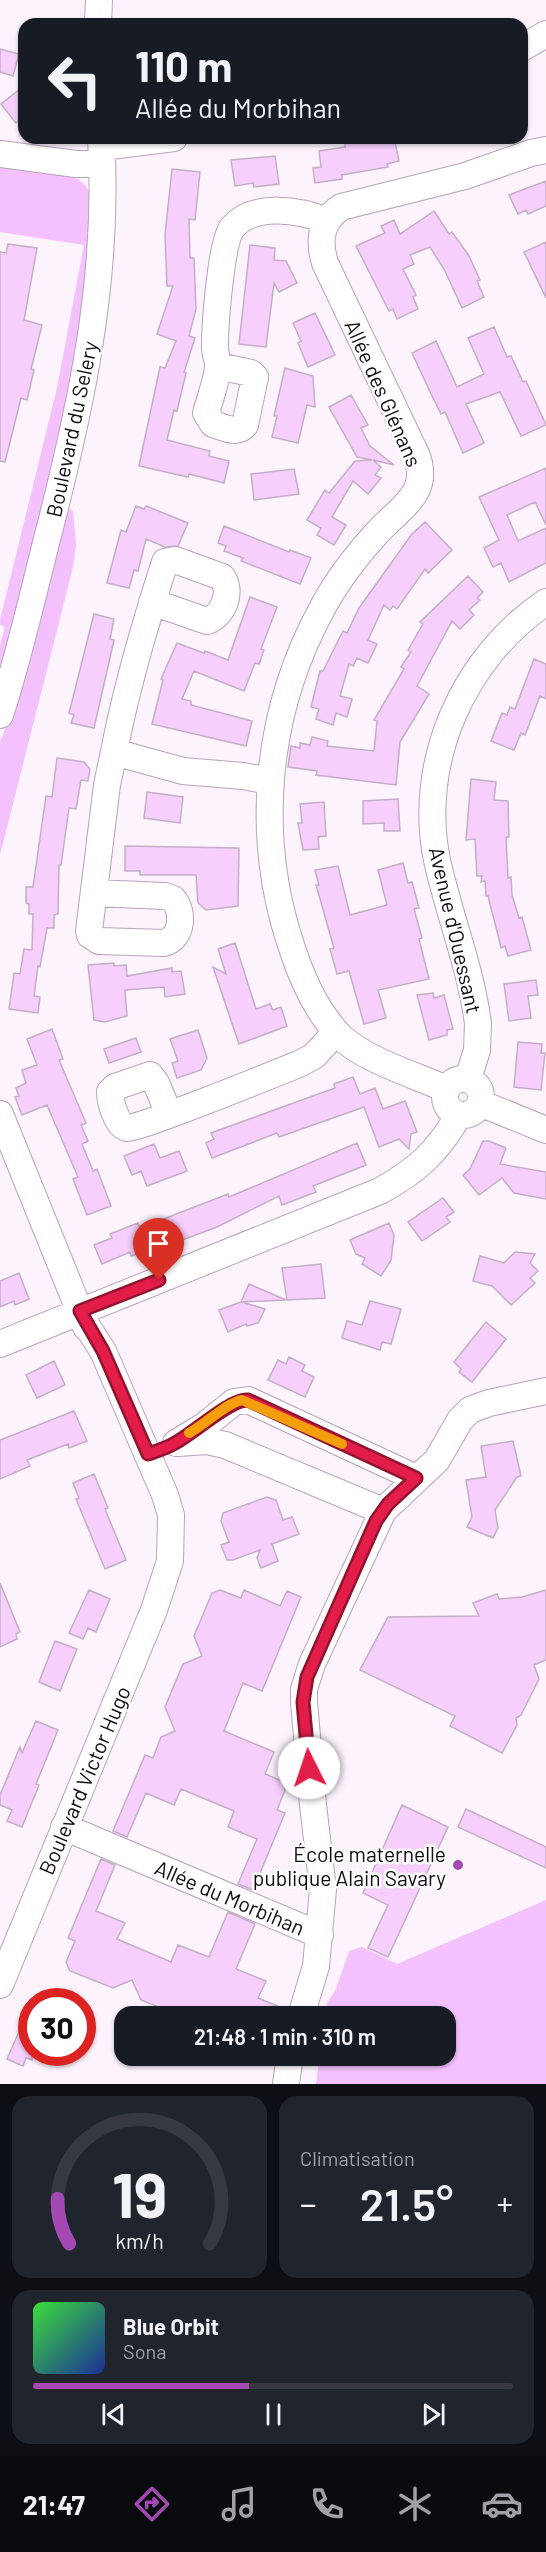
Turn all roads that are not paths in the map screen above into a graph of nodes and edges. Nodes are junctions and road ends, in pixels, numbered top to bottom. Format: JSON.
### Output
{"nodes":[{"id":1,"x":99,"y":0,"type":"edge"},
{"id":2,"x":98,"y":18,"type":"edge"},
{"id":3,"x":546,"y":34,"type":"edge"},
{"id":4,"x":528,"y":44,"type":"edge"},
{"id":5,"x":138,"y":144,"type":"edge"},
{"id":6,"x":102,"y":150,"type":"edge"},
{"id":7,"x":546,"y":150,"type":"edge"},
{"id":8,"x":0,"y":154,"type":"edge"},
{"id":9,"x":327,"y":221,"type":"junction"},
{"id":10,"x":218,"y":366,"type":"dead end"},
{"id":11,"x":152,"y":602,"type":"dead end"},
{"id":12,"x":546,"y":602,"type":"edge"},
{"id":13,"x":0,"y":715,"type":"edge"},
{"id":14,"x":114,"y":752,"type":"junction"},
{"id":15,"x":270,"y":781,"type":"junction"},
{"id":16,"x":94,"y":893,"type":"dead end"},
{"id":17,"x":336,"y":1032,"type":"junction"},
{"id":18,"x":457,"y":1084,"type":"junction"},
{"id":19,"x":469,"y":1109,"type":"junction"},
{"id":20,"x":0,"y":1114,"type":"edge"},
{"id":21,"x":169,"y":1114,"type":"dead end"},
{"id":22,"x":546,"y":1130,"type":"edge"},
{"id":23,"x":83,"y":1317,"type":"junction"},
{"id":24,"x":0,"y":1344,"type":"edge"},
{"id":25,"x":546,"y":1391,"type":"edge"},
{"id":26,"x":227,"y":1408,"type":"junction"},
{"id":27,"x":176,"y":1443,"type":"junction"},
{"id":28,"x":225,"y":1445,"type":"junction"},
{"id":29,"x":142,"y":1456,"type":"junction"},
{"id":30,"x":384,"y":1463,"type":"junction"},
{"id":31,"x":416,"y":1478,"type":"junction"},
{"id":32,"x":372,"y":1506,"type":"junction"},
{"id":33,"x":64,"y":1827,"type":"junction"},
{"id":34,"x":320,"y":1935,"type":"junction"},
{"id":35,"x":0,"y":1981,"type":"edge"},
{"id":36,"x":304,"y":2006,"type":"edge"},
{"id":37,"x":288,"y":2066,"type":"edge"},
{"id":38,"x":286,"y":2084,"type":"edge"}],
"edges":[{"from":1,"to":2,"type":"street"},
{"from":3,"to":4,"type":"street"},
{"from":5,"to":6,"type":"street"},
{"from":6,"to":8,"type":"street"},
{"from":6,"to":13,"type":"street","name":"Boulevard du Selery"},
{"from":7,"to":9,"type":"street"},
{"from":9,"to":10,"type":"street"},
{"from":9,"to":15,"type":"street","name":"Allée des Glénans"},
{"from":11,"to":14,"type":"street"},
{"from":12,"to":18,"type":"street","name":"Avenue d'Ouessant"},
{"from":14,"to":15,"type":"street"},
{"from":14,"to":16,"type":"street"},
{"from":15,"to":17,"type":"street","name":"Allée des Glénans"},
{"from":17,"to":18,"type":"street","name":"Allée des Glénans"},
{"from":17,"to":21,"type":"street"},
{"from":18,"to":19,"type":"street"},
{"from":18,"to":19,"type":"street"},
{"from":19,"to":22,"type":"street"},
{"from":19,"to":23,"type":"street"},
{"from":20,"to":23,"type":"street","name":"Boulevard Victor Hugo"},
{"from":23,"to":24,"type":"street"},
{"from":23,"to":29,"type":"street","name":"Boulevard Victor Hugo"},
{"from":25,"to":31,"type":"street","name":"Allée du Morbihan"},
{"from":26,"to":27,"type":"street"},
{"from":26,"to":28,"type":"street"},
{"from":26,"to":30,"type":"street"},
{"from":27,"to":28,"type":"street"},
{"from":27,"to":29,"type":"street"},
{"from":28,"to":32,"type":"street"},
{"from":29,"to":33,"type":"street","name":"Boulevard Victor Hugo"},
{"from":30,"to":31,"type":"street"},
{"from":30,"to":32,"type":"street","name":"Allée du Morbihan"},
{"from":31,"to":32,"type":"street","name":"Allée du Morbihan"},
{"from":32,"to":34,"type":"street","name":"Allée du Morbihan"},
{"from":33,"to":34,"type":"street","name":"Allée du Morbihan"},
{"from":33,"to":35,"type":"street","name":"Boulevard Victor Hugo"},
{"from":34,"to":36,"type":"street"},
{"from":37,"to":38,"type":"street"}]}
